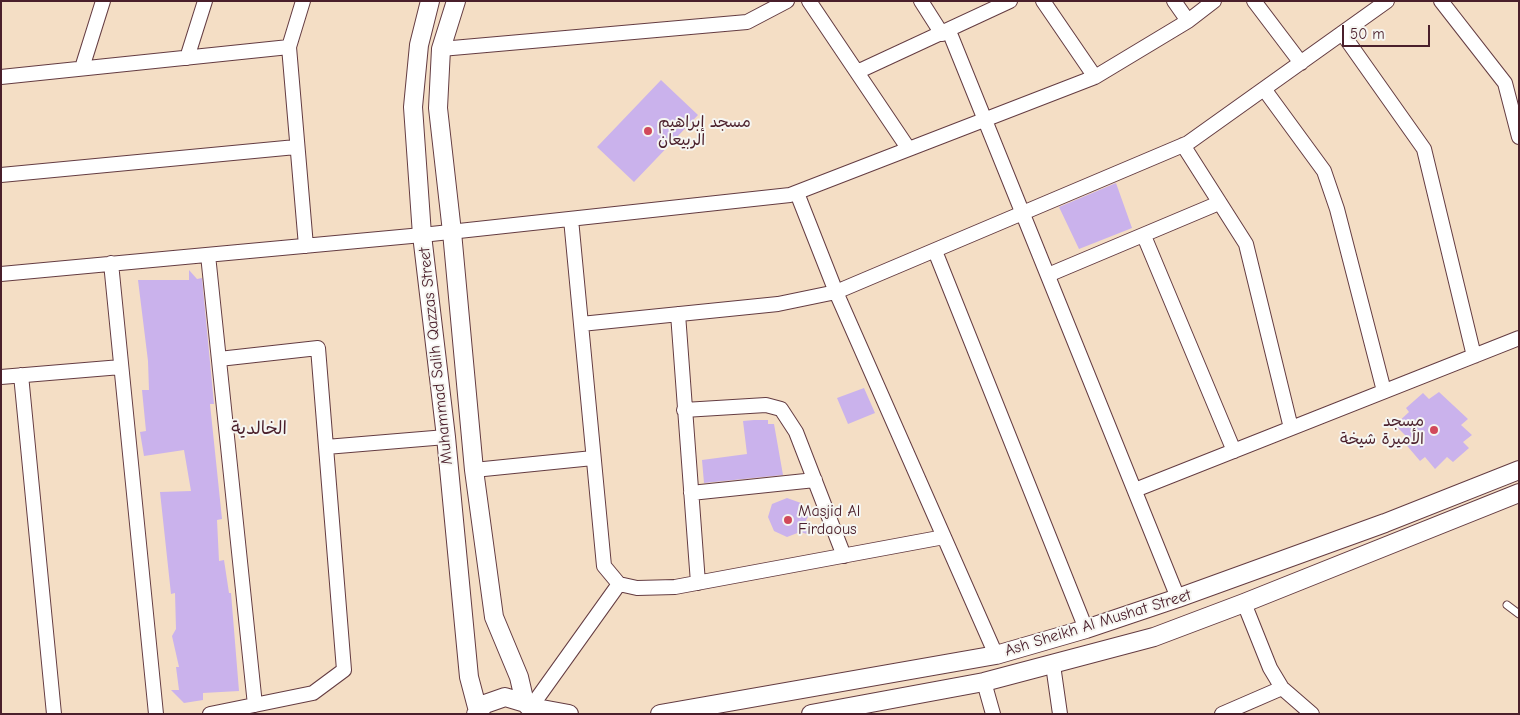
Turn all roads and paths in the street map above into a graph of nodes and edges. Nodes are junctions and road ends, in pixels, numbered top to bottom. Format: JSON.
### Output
{"nodes":[{"id":1,"x":103,"y":1,"type":"edge"},
{"id":2,"x":205,"y":1,"type":"edge"},
{"id":3,"x":303,"y":1,"type":"edge"},
{"id":4,"x":430,"y":1,"type":"edge"},
{"id":5,"x":456,"y":1,"type":"edge"},
{"id":6,"x":787,"y":1,"type":"edge"},
{"id":7,"x":809,"y":1,"type":"edge"},
{"id":8,"x":921,"y":1,"type":"edge"},
{"id":9,"x":1010,"y":1,"type":"edge"},
{"id":10,"x":1043,"y":1,"type":"edge"},
{"id":11,"x":1174,"y":1,"type":"edge"},
{"id":12,"x":1214,"y":1,"type":"edge"},
{"id":13,"x":1254,"y":1,"type":"edge"},
{"id":14,"x":1386,"y":1,"type":"edge"},
{"id":15,"x":1441,"y":1,"type":"edge"},
{"id":16,"x":1188,"y":21,"type":"junction"},
{"id":17,"x":945,"y":32,"type":"junction"},
{"id":18,"x":1342,"y":33,"type":"junction"},
{"id":19,"x":289,"y":47,"type":"junction"},
{"id":20,"x":442,"y":49,"type":"junction"},
{"id":21,"x":187,"y":58,"type":"junction"},
{"id":22,"x":1301,"y":63,"type":"junction"},
{"id":23,"x":82,"y":68,"type":"junction"},
{"id":24,"x":857,"y":72,"type":"junction"},
{"id":25,"x":1,"y":77,"type":"edge"},
{"id":26,"x":1095,"y":77,"type":"junction"},
{"id":27,"x":1264,"y":89,"type":"junction"},
{"id":28,"x":984,"y":118,"type":"junction"},
{"id":29,"x":1519,"y":137,"type":"edge"},
{"id":30,"x":1183,"y":145,"type":"junction"},
{"id":31,"x":296,"y":147,"type":"junction"},
{"id":32,"x":908,"y":148,"type":"junction"},
{"id":33,"x":1,"y":175,"type":"edge"},
{"id":34,"x":797,"y":193,"type":"junction"},
{"id":35,"x":1219,"y":202,"type":"junction"},
{"id":36,"x":1023,"y":214,"type":"junction"},
{"id":37,"x":571,"y":219,"type":"junction"},
{"id":38,"x":452,"y":232,"type":"junction"},
{"id":39,"x":422,"y":235,"type":"junction"},
{"id":40,"x":1144,"y":236,"type":"junction"},
{"id":41,"x":306,"y":246,"type":"junction"},
{"id":42,"x":935,"y":251,"type":"junction"},
{"id":43,"x":208,"y":254,"type":"junction"},
{"id":44,"x":111,"y":263,"type":"junction"},
{"id":45,"x":1,"y":274,"type":"edge"},
{"id":46,"x":1048,"y":275,"type":"junction"},
{"id":47,"x":836,"y":292,"type":"junction"},
{"id":48,"x":678,"y":314,"type":"junction"},
{"id":49,"x":581,"y":324,"type":"junction"},
{"id":50,"x":1519,"y":338,"type":"edge"},
{"id":51,"x":1474,"y":356,"type":"junction"},
{"id":52,"x":219,"y":359,"type":"junction"},
{"id":53,"x":121,"y":366,"type":"junction"},
{"id":54,"x":21,"y":375,"type":"junction"},
{"id":55,"x":1,"y":377,"type":"edge"},
{"id":56,"x":1384,"y":392,"type":"junction"},
{"id":57,"x":684,"y":410,"type":"junction"},
{"id":58,"x":1291,"y":428,"type":"junction"},
{"id":59,"x":446,"y":437,"type":"junction"},
{"id":60,"x":326,"y":447,"type":"junction"},
{"id":61,"x":1234,"y":451,"type":"junction"},
{"id":62,"x":593,"y":458,"type":"junction"},
{"id":63,"x":474,"y":470,"type":"junction"},
{"id":64,"x":1519,"y":470,"type":"edge"},
{"id":65,"x":815,"y":480,"type":"junction"},
{"id":66,"x":1136,"y":490,"type":"junction"},
{"id":67,"x":1519,"y":492,"type":"edge"},
{"id":68,"x":691,"y":493,"type":"junction"},
{"id":69,"x":944,"y":537,"type":"junction"},
{"id":70,"x":844,"y":556,"type":"junction"},
{"id":71,"x":698,"y":582,"type":"junction"},
{"id":72,"x":619,"y":584,"type":"junction"},
{"id":73,"x":1178,"y":598,"type":"junction"},
{"id":74,"x":1244,"y":603,"type":"junction"},
{"id":75,"x":1507,"y":606,"type":"dead end"},
{"id":76,"x":1519,"y":614,"type":"edge"},
{"id":77,"x":1086,"y":629,"type":"junction"},
{"id":78,"x":996,"y":655,"type":"junction"},
{"id":79,"x":1053,"y":665,"type":"junction"},
{"id":80,"x":984,"y":682,"type":"junction"},
{"id":81,"x":1282,"y":688,"type":"junction"},
{"id":82,"x":255,"y":705,"type":"junction"},
{"id":83,"x":531,"y":708,"type":"edge"},
{"id":84,"x":477,"y":712,"type":"edge"},
{"id":85,"x":989,"y":713,"type":"edge"},
{"id":86,"x":54,"y":714,"type":"edge"},
{"id":87,"x":156,"y":714,"type":"edge"},
{"id":88,"x":210,"y":714,"type":"edge"},
{"id":89,"x":569,"y":714,"type":"edge"},
{"id":90,"x":660,"y":714,"type":"edge"},
{"id":91,"x":811,"y":714,"type":"edge"},
{"id":92,"x":1060,"y":714,"type":"edge"},
{"id":93,"x":1222,"y":714,"type":"edge"},
{"id":94,"x":1312,"y":714,"type":"edge"}],
"edges":[{"from":1,"to":23,"type":"street"},
{"from":2,"to":21,"type":"street"},
{"from":3,"to":19,"type":"street"},
{"from":4,"to":39,"type":"street","name":"Muhammad Salih Qazzas Street"},
{"from":5,"to":20,"type":"street","name":"Muhammad Salih Qazzas Street"},
{"from":6,"to":20,"type":"street"},
{"from":7,"to":24,"type":"street"},
{"from":8,"to":17,"type":"street"},
{"from":9,"to":17,"type":"street"},
{"from":10,"to":26,"type":"street"},
{"from":11,"to":16,"type":"street"},
{"from":12,"to":16,"type":"street"},
{"from":13,"to":22,"type":"street"},
{"from":14,"to":18,"type":"street"},
{"from":15,"to":29,"type":"street"},
{"from":16,"to":26,"type":"street"},
{"from":17,"to":24,"type":"street"},
{"from":17,"to":28,"type":"street"},
{"from":18,"to":22,"type":"street"},
{"from":18,"to":51,"type":"street"},
{"from":19,"to":21,"type":"street"},
{"from":19,"to":31,"type":"street"},
{"from":20,"to":38,"type":"street","name":"Muhammad Salih Qazzas Street"},
{"from":21,"to":23,"type":"street"},
{"from":22,"to":27,"type":"street"},
{"from":23,"to":25,"type":"street"},
{"from":24,"to":32,"type":"street"},
{"from":26,"to":28,"type":"street"},
{"from":27,"to":30,"type":"street"},
{"from":27,"to":56,"type":"street"},
{"from":28,"to":32,"type":"street"},
{"from":28,"to":36,"type":"street"},
{"from":30,"to":35,"type":"street"},
{"from":30,"to":36,"type":"street"},
{"from":31,"to":33,"type":"street"},
{"from":31,"to":41,"type":"street"},
{"from":32,"to":34,"type":"street"},
{"from":34,"to":37,"type":"street"},
{"from":34,"to":47,"type":"street"},
{"from":35,"to":40,"type":"street"},
{"from":35,"to":58,"type":"street"},
{"from":36,"to":42,"type":"street"},
{"from":36,"to":46,"type":"street"},
{"from":37,"to":38,"type":"street"},
{"from":37,"to":49,"type":"street"},
{"from":38,"to":39,"type":"street"},
{"from":38,"to":63,"type":"street","name":"Muhammad Salih Qazzas Street"},
{"from":39,"to":41,"type":"street"},
{"from":39,"to":59,"type":"street","name":"Muhammad Salih Qazzas Street"},
{"from":40,"to":46,"type":"street"},
{"from":40,"to":61,"type":"street"},
{"from":41,"to":43,"type":"street"},
{"from":42,"to":47,"type":"street"},
{"from":42,"to":77,"type":"street"},
{"from":43,"to":44,"type":"street"},
{"from":43,"to":52,"type":"street"},
{"from":44,"to":45,"type":"street"},
{"from":44,"to":53,"type":"street"},
{"from":46,"to":66,"type":"street"},
{"from":47,"to":48,"type":"street"},
{"from":47,"to":69,"type":"street"},
{"from":48,"to":49,"type":"street"},
{"from":48,"to":57,"type":"street"},
{"from":49,"to":62,"type":"street"},
{"from":50,"to":51,"type":"street"},
{"from":51,"to":56,"type":"street"},
{"from":52,"to":60,"type":"street"},
{"from":52,"to":82,"type":"street"},
{"from":53,"to":54,"type":"street"},
{"from":53,"to":87,"type":"street"},
{"from":54,"to":55,"type":"street"},
{"from":54,"to":86,"type":"street"},
{"from":56,"to":58,"type":"street"},
{"from":57,"to":65,"type":"street"},
{"from":57,"to":68,"type":"street"},
{"from":58,"to":61,"type":"street"},
{"from":59,"to":60,"type":"street"},
{"from":59,"to":84,"type":"street","name":"Muhammad Salih Qazzas Street"},
{"from":60,"to":82,"type":"street"},
{"from":61,"to":66,"type":"street"},
{"from":62,"to":63,"type":"street"},
{"from":62,"to":72,"type":"street"},
{"from":63,"to":83,"type":"street","name":"Muhammad Salih Qazzas Street"},
{"from":64,"to":73,"type":"street","name":"Ash Sheikh Al Mushat Street"},
{"from":65,"to":68,"type":"street"},
{"from":65,"to":70,"type":"street"},
{"from":66,"to":73,"type":"street"},
{"from":67,"to":74,"type":"street","name":"Ash Sheikh Al Mushat Street"},
{"from":68,"to":71,"type":"street"},
{"from":69,"to":70,"type":"street"},
{"from":69,"to":78,"type":"street"},
{"from":70,"to":71,"type":"street"},
{"from":71,"to":72,"type":"street"},
{"from":72,"to":83,"type":"street"},
{"from":73,"to":77,"type":"street","name":"Ash Sheikh Al Mushat Street"},
{"from":74,"to":79,"type":"street","name":"Ash Sheikh Al Mushat Street"},
{"from":74,"to":81,"type":"street"},
{"from":75,"to":76,"type":"lane"},
{"from":77,"to":78,"type":"street","name":"Ash Sheikh Al Mushat Street"},
{"from":78,"to":90,"type":"street","name":"Ash Sheikh Al Mushat Street"},
{"from":79,"to":80,"type":"street","name":"Ash Sheikh Al Mushat Street"},
{"from":79,"to":92,"type":"street"},
{"from":80,"to":85,"type":"street"},
{"from":80,"to":91,"type":"street","name":"Ash Sheikh Al Mushat Street"},
{"from":81,"to":93,"type":"street"},
{"from":81,"to":94,"type":"street"},
{"from":82,"to":88,"type":"street"},
{"from":83,"to":84,"type":"street"},
{"from":83,"to":89,"type":"street"}]}
